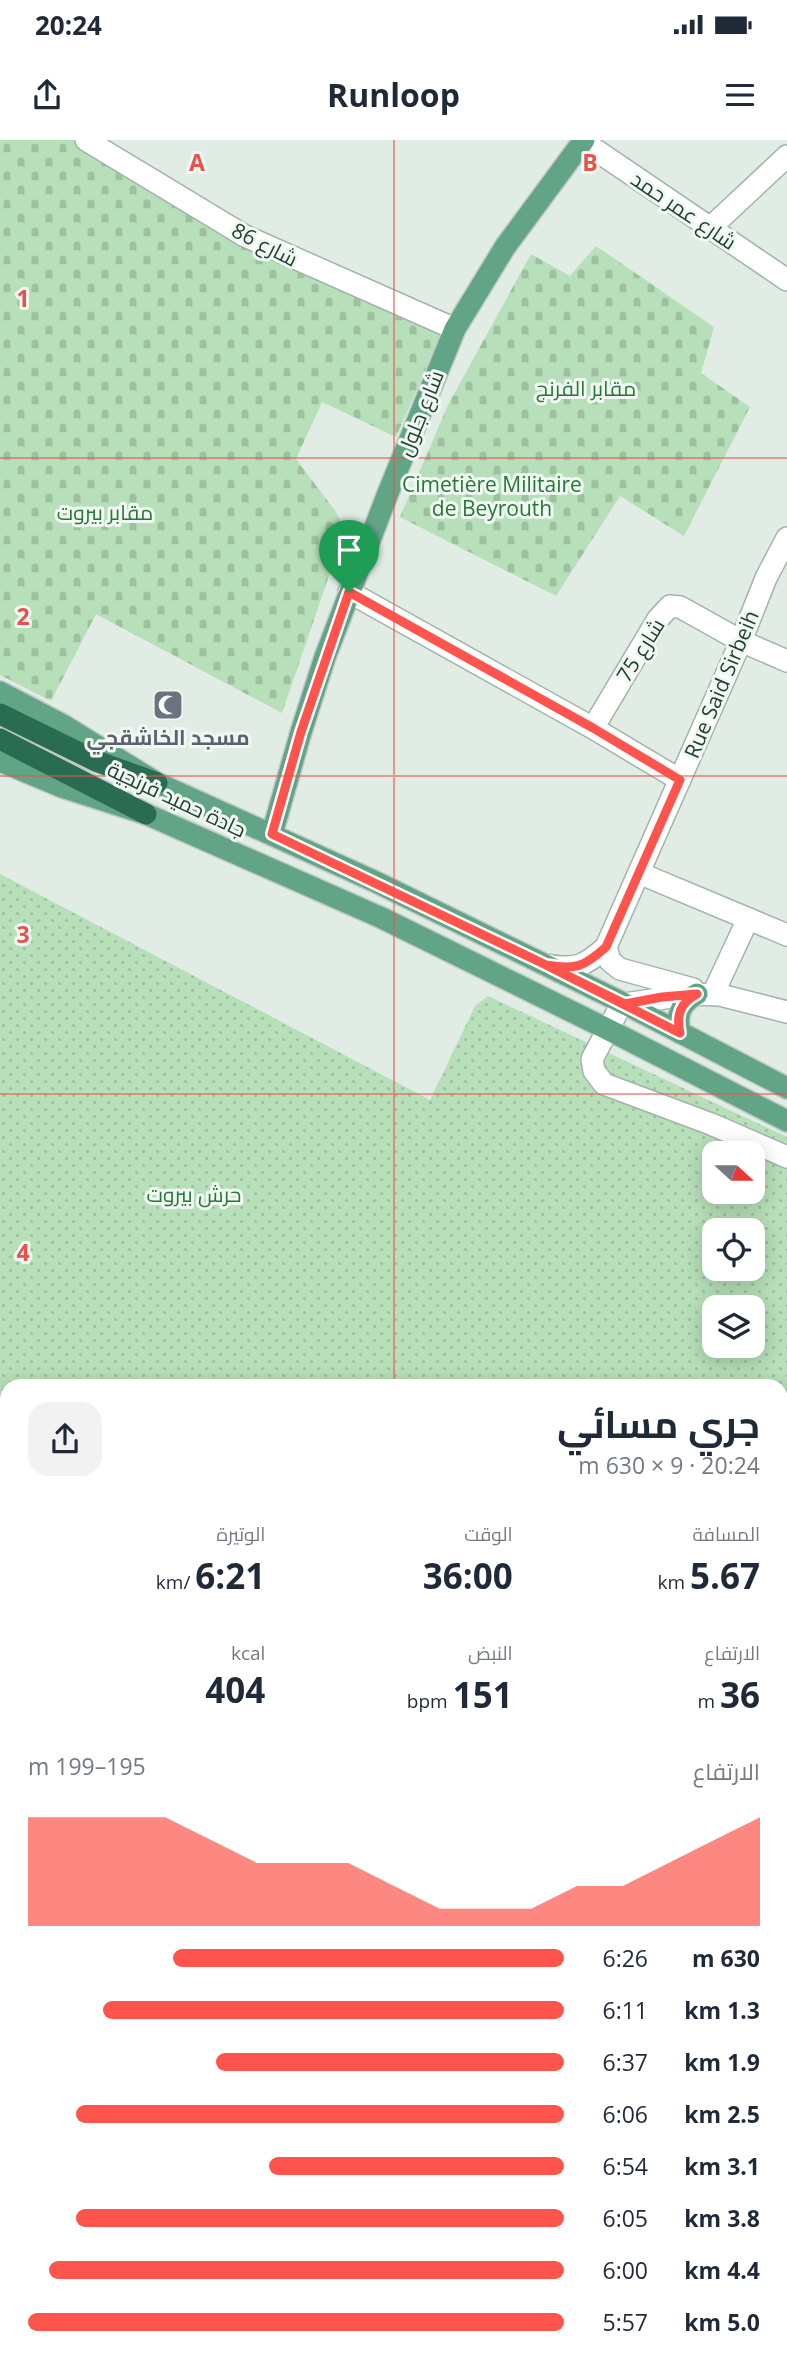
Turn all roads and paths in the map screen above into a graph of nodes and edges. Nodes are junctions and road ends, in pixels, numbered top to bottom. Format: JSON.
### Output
{"nodes":[{"id":1,"x":86,"y":140,"type":"edge"},
{"id":2,"x":582,"y":140,"type":"edge"},
{"id":3,"x":787,"y":156,"type":"edge"},
{"id":4,"x":710,"y":228,"type":"junction"},
{"id":5,"x":787,"y":280,"type":"edge"},
{"id":6,"x":454,"y":329,"type":"junction"},
{"id":7,"x":785,"y":542,"type":"edge"},
{"id":8,"x":349,"y":592,"type":"junction"},
{"id":9,"x":741,"y":641,"type":"junction"},
{"id":10,"x":787,"y":661,"type":"edge"},
{"id":11,"x":0,"y":692,"type":"edge"},
{"id":12,"x":0,"y":714,"type":"edge"},
{"id":13,"x":593,"y":728,"type":"junction"},
{"id":14,"x":0,"y":739,"type":"edge"},
{"id":15,"x":0,"y":761,"type":"edge"},
{"id":16,"x":680,"y":780,"type":"junction"},
{"id":17,"x":157,"y":783,"type":"junction"},
{"id":18,"x":146,"y":814,"type":"junction"},
{"id":19,"x":272,"y":834,"type":"junction"},
{"id":20,"x":639,"y":873,"type":"junction"},
{"id":21,"x":748,"y":919,"type":"junction"},
{"id":22,"x":787,"y":934,"type":"edge"},
{"id":23,"x":606,"y":947,"type":"junction"},
{"id":24,"x":546,"y":965,"type":"junction"},
{"id":25,"x":710,"y":994,"type":"junction"},
{"id":26,"x":625,"y":1004,"type":"junction"},
{"id":27,"x":787,"y":1012,"type":"edge"},
{"id":28,"x":607,"y":1029,"type":"junction"},
{"id":29,"x":680,"y":1033,"type":"junction"},
{"id":30,"x":787,"y":1088,"type":"edge"},
{"id":31,"x":787,"y":1121,"type":"edge"},
{"id":32,"x":787,"y":1157,"type":"edge"}],
"edges":[{"from":1,"to":6,"type":"street","name":"شارع 86"},
{"from":2,"to":4,"type":"street","name":"شارع عمر حمد"},
{"from":2,"to":6,"type":"main road","name":"شارع جلول"},
{"from":3,"to":4,"type":"street"},
{"from":4,"to":5,"type":"street","name":"شارع عمر حمد"},
{"from":6,"to":8,"type":"main road","name":"شارع جلول"},
{"from":7,"to":9,"type":"street","name":"Rue Said Sirbeih"},
{"from":8,"to":13,"type":"street"},
{"from":8,"to":19,"type":"main road","name":"شارع جلول"},
{"from":9,"to":10,"type":"street"},
{"from":9,"to":13,"type":"street","name":"شارع 75"},
{"from":9,"to":16,"type":"street","name":"Rue Said Sirbeih"},
{"from":11,"to":17,"type":"main road"},
{"from":12,"to":17,"type":"highway","name":"جادة حميد فرنجية"},
{"from":13,"to":16,"type":"street"},
{"from":14,"to":18,"type":"highway","name":"جادة حميد فرنجية"},
{"from":15,"to":18,"type":"main road"},
{"from":16,"to":20,"type":"street","name":"Rue Said Sirbeih"},
{"from":17,"to":19,"type":"main road","name":"جادة حميد فرنجية"},
{"from":18,"to":28,"type":"main road","name":"جادة حميد فرنجية"},
{"from":19,"to":24,"type":"main road","name":"جادة حميد فرنجية"},
{"from":20,"to":21,"type":"street"},
{"from":20,"to":23,"type":"street","name":"Rue Said Sirbeih"},
{"from":21,"to":22,"type":"street"},
{"from":21,"to":25,"type":"street"},
{"from":23,"to":24,"type":"street"},
{"from":23,"to":25,"type":"street"},
{"from":24,"to":26,"type":"main road","name":"جادة حميد فرنجية"},
{"from":25,"to":26,"type":"street"},
{"from":25,"to":27,"type":"street"},
{"from":25,"to":29,"type":"main road"},
{"from":26,"to":28,"type":"street"},
{"from":26,"to":29,"type":"main road","name":"جادة حميد فرنجية"},
{"from":28,"to":31,"type":"main road","name":"جادة حميد فرنجية"},
{"from":28,"to":32,"type":"street"},
{"from":29,"to":30,"type":"main road","name":"جادة حميد فرنجية"}]}
